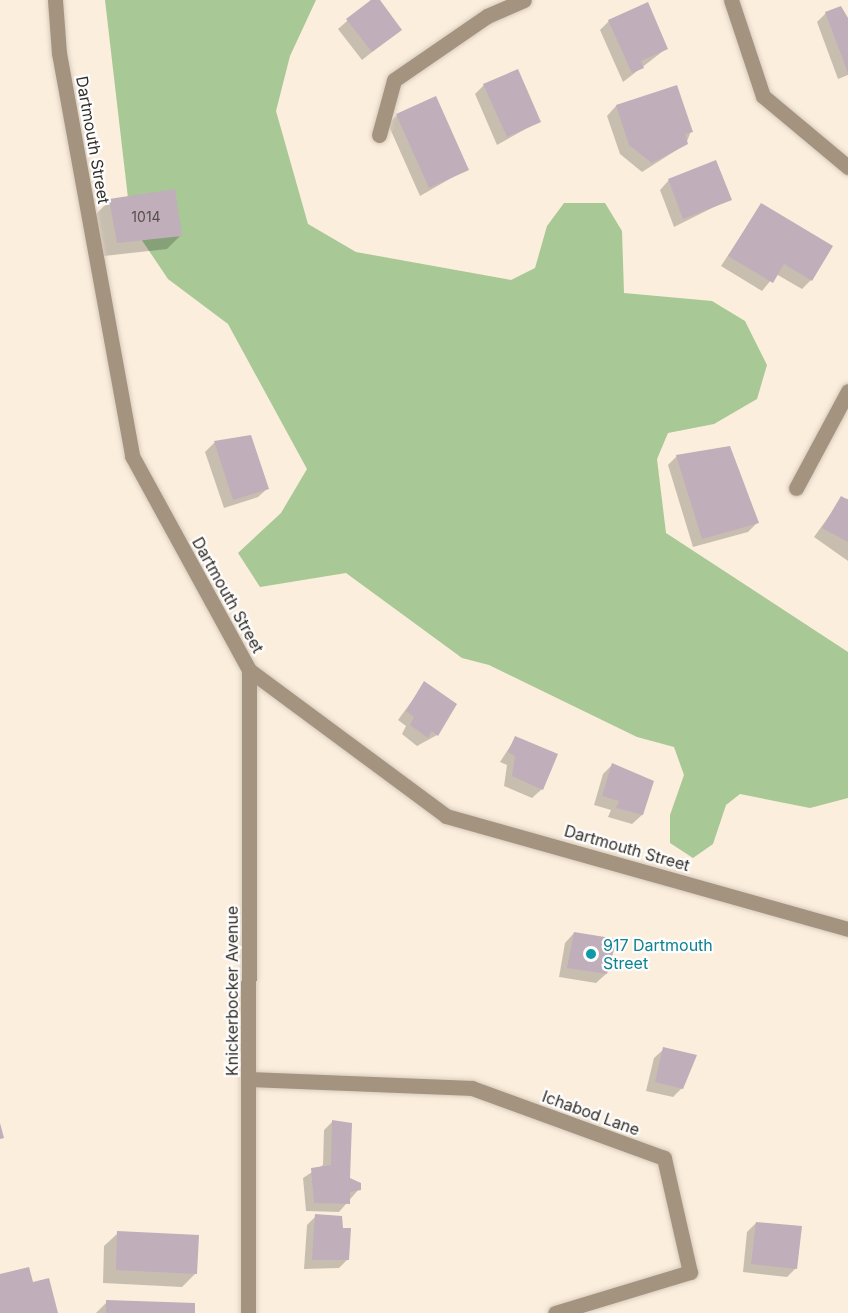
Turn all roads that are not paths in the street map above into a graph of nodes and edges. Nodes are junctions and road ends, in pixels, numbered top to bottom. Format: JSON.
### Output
{"nodes":[{"id":1,"x":55,"y":0,"type":"edge"},
{"id":2,"x":524,"y":0,"type":"edge"},
{"id":3,"x":731,"y":0,"type":"edge"},
{"id":4,"x":379,"y":135,"type":"dead end"},
{"id":5,"x":848,"y":167,"type":"edge"},
{"id":6,"x":848,"y":391,"type":"edge"},
{"id":7,"x":842,"y":422,"type":"edge"},
{"id":8,"x":796,"y":488,"type":"dead end"},
{"id":9,"x":249,"y":670,"type":"junction"},
{"id":10,"x":848,"y":929,"type":"edge"},
{"id":11,"x":250,"y":1078,"type":"junction"},
{"id":12,"x":248,"y":1313,"type":"edge"},
{"id":13,"x":555,"y":1313,"type":"edge"}],
"edges":[{"from":1,"to":9,"type":"street","name":"Dartmouth Street"},
{"from":2,"to":4,"type":"street"},
{"from":3,"to":5,"type":"street"},
{"from":6,"to":7,"type":"street"},
{"from":7,"to":8,"type":"street"},
{"from":9,"to":10,"type":"street","name":"Dartmouth Street"},
{"from":9,"to":11,"type":"street","name":"Knickerbocker Avenue"},
{"from":11,"to":12,"type":"street","name":"Knickerbocker Avenue"},
{"from":11,"to":13,"type":"street","name":"Ichabod Lane"}]}
